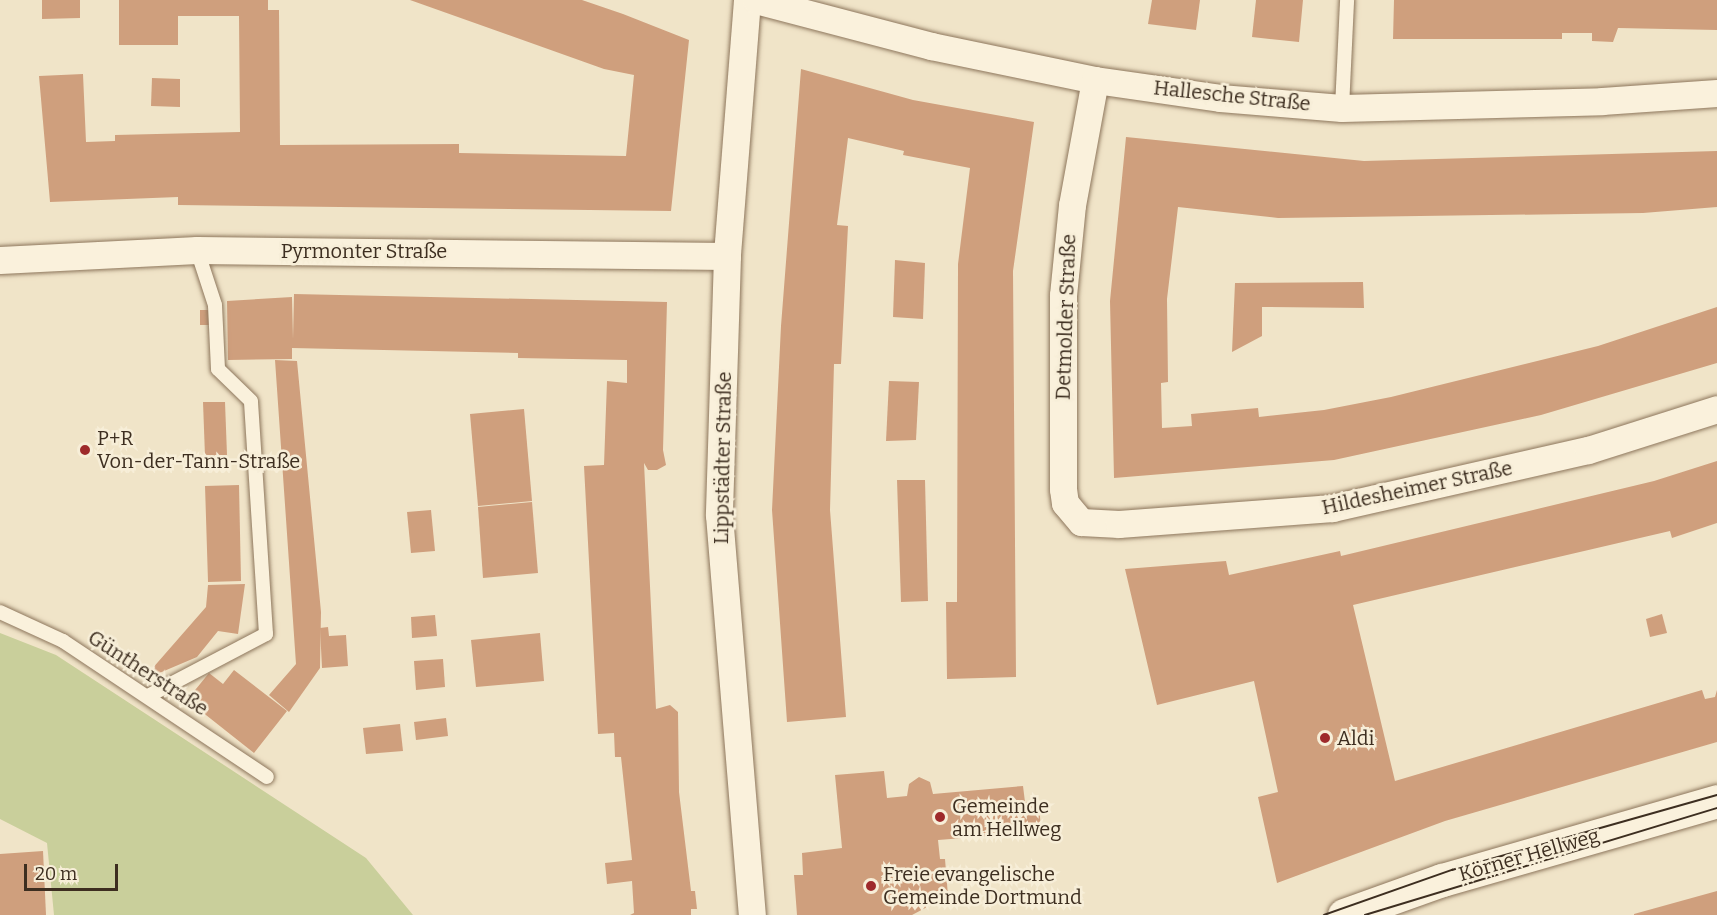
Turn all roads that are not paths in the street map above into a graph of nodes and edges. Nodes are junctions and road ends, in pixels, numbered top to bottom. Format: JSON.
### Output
{"nodes":[{"id":1,"x":747,"y":0,"type":"edge"},
{"id":2,"x":756,"y":0,"type":"edge"},
{"id":3,"x":1347,"y":0,"type":"edge"},
{"id":4,"x":1095,"y":80,"type":"junction"},
{"id":5,"x":1717,"y":93,"type":"edge"},
{"id":6,"x":1342,"y":108,"type":"junction"},
{"id":7,"x":197,"y":250,"type":"junction"},
{"id":8,"x":727,"y":256,"type":"junction"},
{"id":9,"x":0,"y":260,"type":"edge"},
{"id":10,"x":1717,"y":409,"type":"edge"},
{"id":11,"x":1109,"y":525,"type":"joint"},
{"id":12,"x":0,"y":612,"type":"edge"},
{"id":13,"x":150,"y":695,"type":"junction"},
{"id":14,"x":267,"y":777,"type":"dead end"},
{"id":15,"x":1717,"y":801,"type":"edge"},
{"id":16,"x":752,"y":915,"type":"edge"},
{"id":17,"x":1344,"y":915,"type":"edge"}],
"edges":[{"from":1,"to":8,"type":"street","name":"Lippstädter Straße"},
{"from":2,"to":4,"type":"street","name":"Hallesche Straße"},
{"from":3,"to":6,"type":"lane"},
{"from":4,"to":6,"type":"street","name":"Hallesche Straße"},
{"from":4,"to":11,"type":"street","name":"Detmolder Straße"},
{"from":5,"to":6,"type":"street","name":"Hallesche Straße"},
{"from":7,"to":8,"type":"street","name":"Pyrmonter Straße"},
{"from":7,"to":9,"type":"street","name":"Pyrmonter Straße"},
{"from":7,"to":13,"type":"lane"},
{"from":8,"to":16,"type":"street","name":"Lippstädter Straße"},
{"from":10,"to":11,"type":"street","name":"Hildesheimer Straße"},
{"from":12,"to":13,"type":"lane","name":"Güntherstraße"},
{"from":13,"to":14,"type":"lane","name":"Güntherstraße"},
{"from":15,"to":17,"type":"main road","name":"Körner Hellweg"}]}
